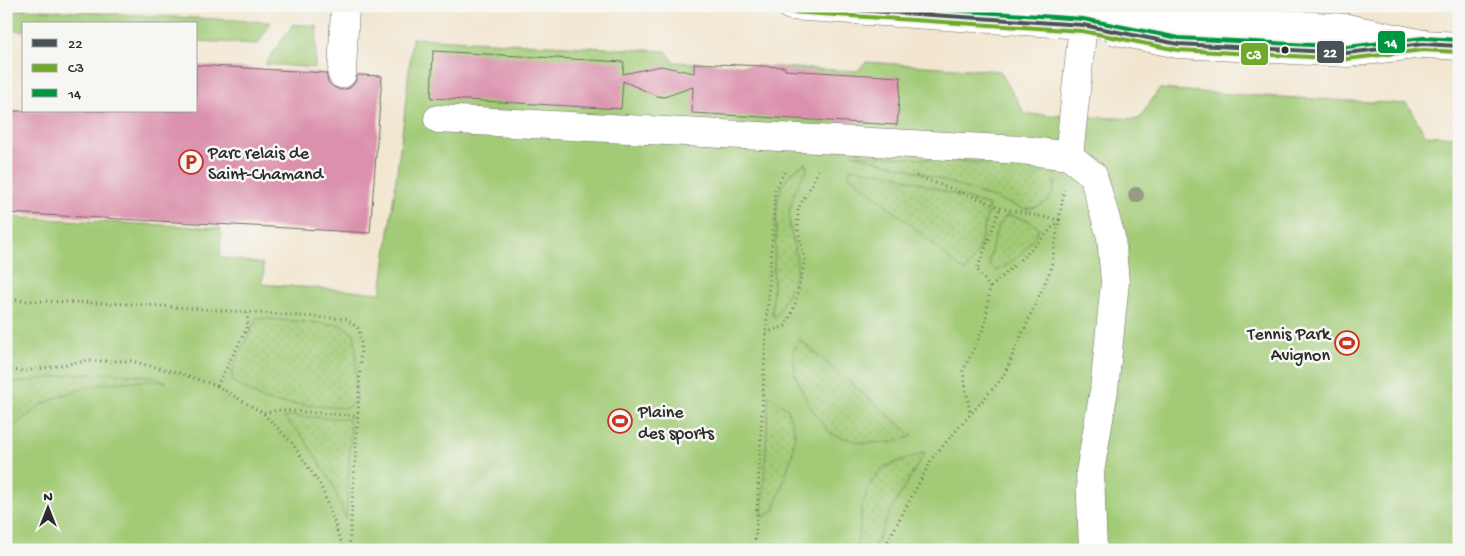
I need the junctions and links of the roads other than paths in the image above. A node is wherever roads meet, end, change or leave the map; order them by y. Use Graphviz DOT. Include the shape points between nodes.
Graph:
graph roads {
  1 [pos="345,6"];
  2 [pos="791,6"];
  3 [pos="1083,24"];
  4 [pos="1459,46"];
  5 [pos="342,74"];
  6 [pos="438,119"];
  7 [pos="1070,156"];
  8 [pos="1092,550"];
  1 -- 5 [label="street"];
  2 -- 3 [label="street"];
  3 -- 4 [label="street" via="1178,44 1347,53 1423,44"];
  3 -- 7 [label="street"];
  6 -- 7 [label="street" via="1023,150"];
  7 -- 8 [label="street" via="1093,175 1112,237 1115,282 1104,390 1090,472"];
}
